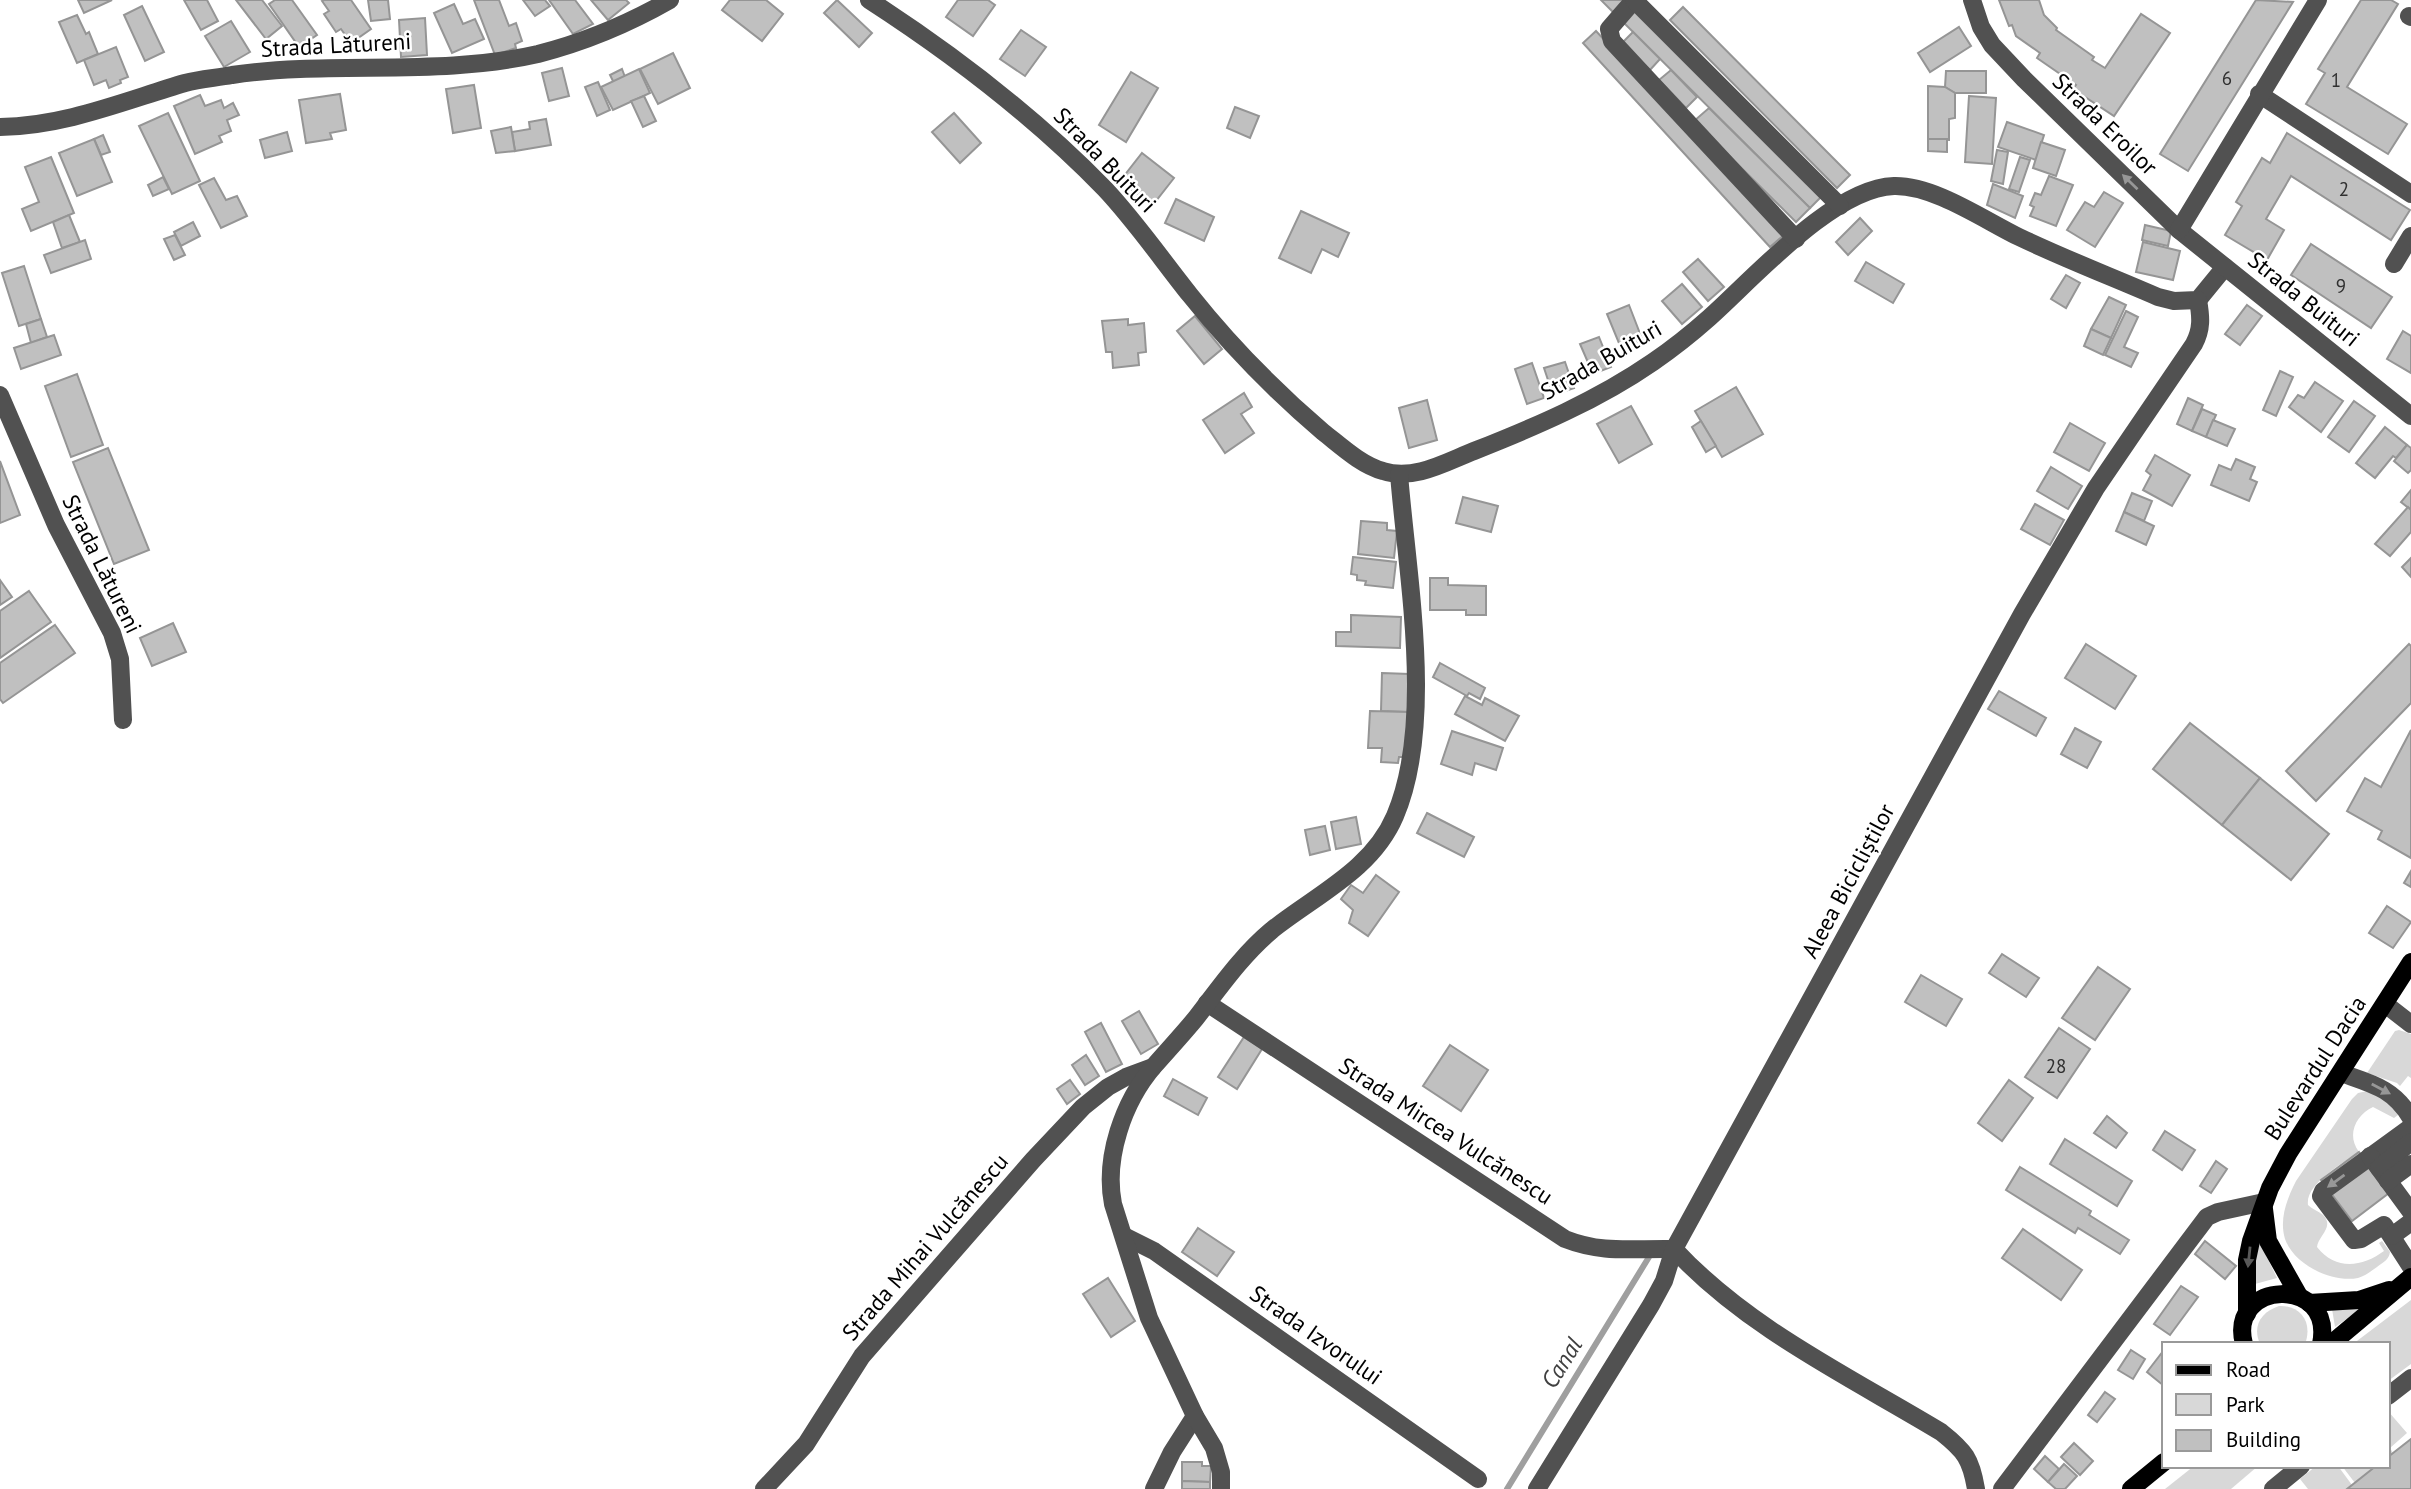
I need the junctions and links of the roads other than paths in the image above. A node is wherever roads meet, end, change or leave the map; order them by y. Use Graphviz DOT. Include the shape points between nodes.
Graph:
graph roads {
  1 [pos="670,0"];
  2 [pos="869,0"];
  3 [pos="1634,0"];
  4 [pos="1972,0"];
  5 [pos="2318,0"];
  6 [pos="2259,94"];
  7 [pos="0,127"];
  8 [pos="2411,194"];
  9 [pos="1840,206"];
  10 [pos="2179,230"];
  11 [pos="2411,236"];
  12 [pos="1796,239"];
  13 [pos="2394,264"];
  14 [pos="2225,267"];
  15 [pos="2198,300"];
  16 [pos="0,395"];
  17 [pos="2411,416"];
  18 [pos="1399,474"];
  19 [pos="123,720"];
  20 [pos="2411,962"];
  21 [pos="1207,1003"];
  22 [pos="2385,1004"];
  23 [pos="2411,1024"];
  24 [pos="1153,1067"];
  25 [pos="2341,1073"];
  26 [pos="2411,1118"];
  27 [pos="2411,1126"];
  28 [pos="2411,1142"];
  29 [pos="2411,1164"];
  30 [pos="2379,1168"];
  31 [pos="2405,1192"];
  32 [pos="2264,1202"];
  33 [pos="2411,1211"];
  34 [pos="2411,1222"];
  35 [pos="1124,1236"];
  36 [pos="2392,1236"];
  37 [pos="1674,1249"];
  38 [pos="2411,1267"];
  39 [pos="2405,1282"];
  40 [pos="2304,1300"];
  41 [pos="2247,1314"];
  42 [pos="2244,1342"];
  43 [pos="2321,1342"];
  44 [pos="2333,1342"];
  45 [pos="2411,1378"];
  46 [pos="2390,1394"];
  47 [pos="1195,1416"];
  48 [pos="2162,1464"];
  49 [pos="2299,1468"];
  50 [pos="1478,1479"];
  51 [pos="764,1489"];
  52 [pos="1154,1489"];
  53 [pos="1221,1489"];
  54 [pos="1536,1489"];
  55 [pos="1976,1489"];
  56 [pos="2002,1489"];
  57 [pos="2131,1489"];
  58 [pos="2273,1489"];
  1 -- 7 [label="street, Strada Lătureni" via="618,28 536,54 485,62 235,75 188,83 57,121"];
  2 -- 18 [label="street, Strada Buituri" via="1012,101 1067,151 1108,193 1237,349 1306,418 1367,464"];
  3 -- 9 [label="street"];
  3 -- 12 [label="street" via="1609,29 1612,41"];
  10 -- 4 [label="street, Strada Eroilor, one-way" via="2010,65 1992,45"];
  5 -- 6 [label="street"];
  6 -- 8 [label="street"];
  6 -- 10 [label="street"];
  9 -- 12 [label="street, Strada Buituri"];
  9 -- 15 [label="street, Strada Buituri" via="1880,188 1912,188 2158,297"];
  10 -- 14 [label="street, Strada Eroilor"];
  11 -- 13 [label="street"];
  12 -- 18 [label="street, Strada Buituri" via="1706,321 1648,365 1517,434 1433,467"];
  14 -- 15 [label="street, Strada Buituri"];
  14 -- 17 [label="street, Strada Buituri"];
  15 -- 37 [label="street, Aleea Bicicliștilor" via="2200,333 2194,344 2096,488 2022,614"];
  16 -- 19 [label="street, Strada Lătureni" via="55,525 113,633 120,659"];
  18 -- 21 [label="street" via="1415,703 1412,757 1402,799 1371,854 1254,946"];
  20 -- 22 [label="main road, Bulevardul Dacia"];
  21 -- 24 [label="street"];
  21 -- 37 [label="street, Strada Mircea Vulcănescu" via="1564,1239 1606,1250"];
  22 -- 23 [label="street"];
  22 -- 25 [label="main road, Bulevardul Dacia"];
  24 -- 35 [label="street" via="1126,1114 1110,1164 1111,1194"];
  24 -- 51 [label="street, Strada Mihai Vulcănescu" via="1108,1087 1032,1160 862,1356 806,1444"];
  25 -- 26 [label="street, one-way" via="2381,1087 2399,1100"];
  25 -- 32 [label="main road, Bulevardul Dacia" via="2288,1154"];
  27 -- 30 [label="street"];
  28 -- 30 [label="street"];
  29 -- 30 [label="street"];
  30 -- 31 [label="street"];
  30 -- 36 [label="street, one-way" via="2323,1191 2322,1199 2351,1239 2357,1241 2384,1225"];
  31 -- 33 [label="street"];
  32 -- 40 [label="main road" via="2268,1241"];
  32 -- 41 [label="main road, Bulevardul Dacia, one-way" via="2248,1260"];
  32 -- 56 [label="street" via="2207,1217"];
  34 -- 36 [label="street"];
  35 -- 47 [label="street" via="1149,1318"];
  35 -- 50 [label="street, Strada Izvorului" via="1154,1251"];
  36 -- 38 [label="street"];
  37 -- 54 [label="street, Aleea Bicicliștilor" via="1651,1305"];
  37 -- 55 [label="street" via="1698,1275 1775,1333 1962,1449"];
  39 -- 40 [label="main road" via="2358,1300"];
  39 -- 44 [label="main road"];
  40 -- 41 [label="main road" via="2275,1293 2254,1304"];
  40 -- 43 [label="main road" via="2322,1323"];
  41 -- 42 [label="main road, Bulevardul Dacia"];
  45 -- 46 [label="street"];
  47 -- 52 [label="street"];
  47 -- 53 [label="street" via="1214,1448"];
  48 -- 57 [label="main road"];
  49 -- 58 [label="street"];
}
